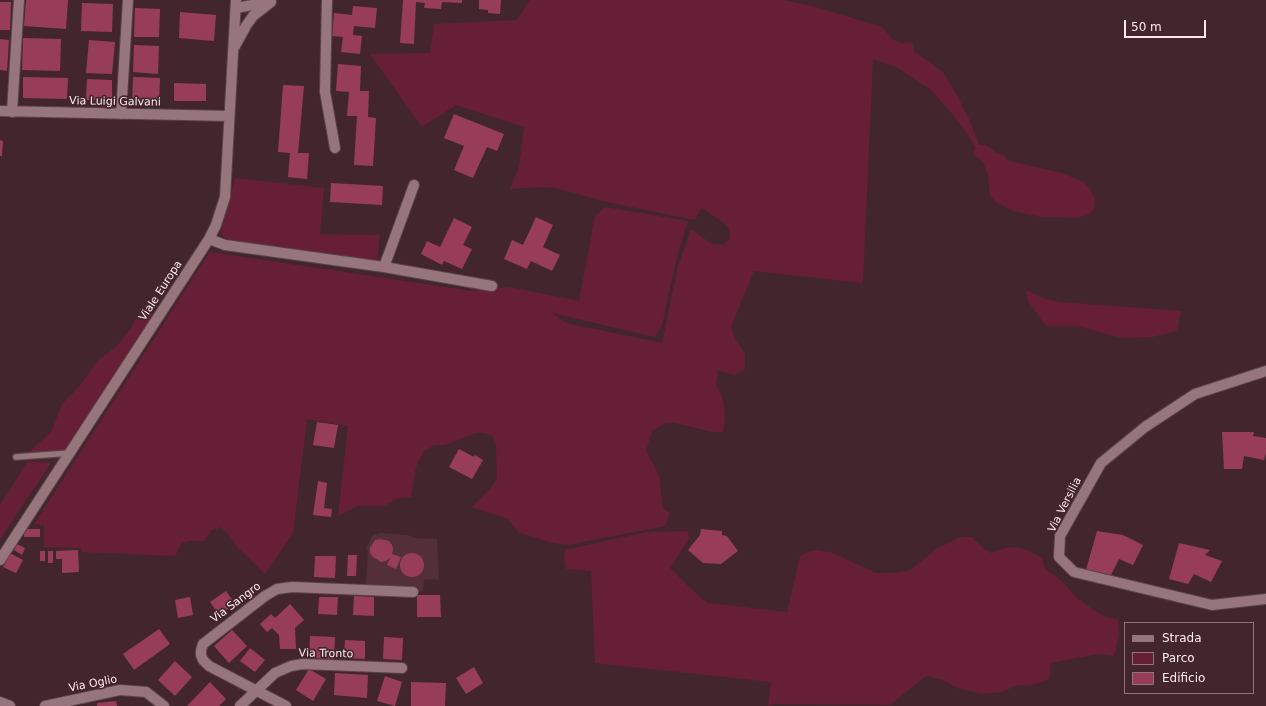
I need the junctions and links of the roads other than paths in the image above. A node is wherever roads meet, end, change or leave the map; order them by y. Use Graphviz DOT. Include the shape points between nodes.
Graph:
graph roads {
  1 [pos="19,0"];
  2 [pos="128,0"];
  3 [pos="327,0"];
  4 [pos="272,1"];
  5 [pos="236,4"];
  6 [pos="234,48"];
  7 [pos="0,111"];
  8 [pos="12,112"];
  9 [pos="121,114"];
  10 [pos="229,116"];
  11 [pos="335,148"];
  12 [pos="414,185"];
  13 [pos="209,239"];
  14 [pos="384,267"];
  15 [pos="492,286"];
  16 [pos="1266,371"];
  17 [pos="70,453"];
  18 [pos="16,457"];
  19 [pos="0,560"];
  20 [pos="412,592"];
  21 [pos="1266,599"];
  22 [pos="402,668"];
  23 [pos="256,691"];
  24 [pos="0,702"];
  25 [pos="10,706"];
  26 [pos="45,706"];
  27 [pos="164,706"];
  28 [pos="240,706"];
  29 [pos="286,706"];
  1 -- 8 [label="street"];
  2 -- 9 [label="street"];
  3 -- 11 [label="street" via="325,92"];
  4 -- 5 [label="street"];
  4 -- 6 [label="street" via="246,26"];
  5 -- 6 [label="street, Viale Europa"];
  6 -- 10 [label="street, Viale Europa"];
  7 -- 8 [label="street, Via Luigi Galvani"];
  8 -- 9 [label="street, Via Luigi Galvani"];
  9 -- 10 [label="street, Via Luigi Galvani"];
  10 -- 13 [label="street, Viale Europa" via="225,197"];
  12 -- 14 [label="street"];
  13 -- 14 [label="street" via="225,245"];
  13 -- 17 [label="street, Viale Europa"];
  14 -- 15 [label="street"];
  16 -- 21 [label="street, Via Versilia" via="1196,394 1145,428 1101,463 1060,536 1059,557 1074,572 1212,605"];
  17 -- 18 [label="lane"];
  17 -- 19 [label="street, Viale Europa"];
  20 -- 23 [label="street, Via Sangro" via="287,587 268,593 207,640 200,653 209,666"];
  22 -- 23 [label="street, Via Tronto" via="295,665 279,671"];
  23 -- 28 [label="street, Via Tronto"];
  23 -- 29 [label="street"];
  24 -- 25 [label="street"];
  26 -- 27 [label="street, Via Oglio" via="120,690 146,692"];
}
